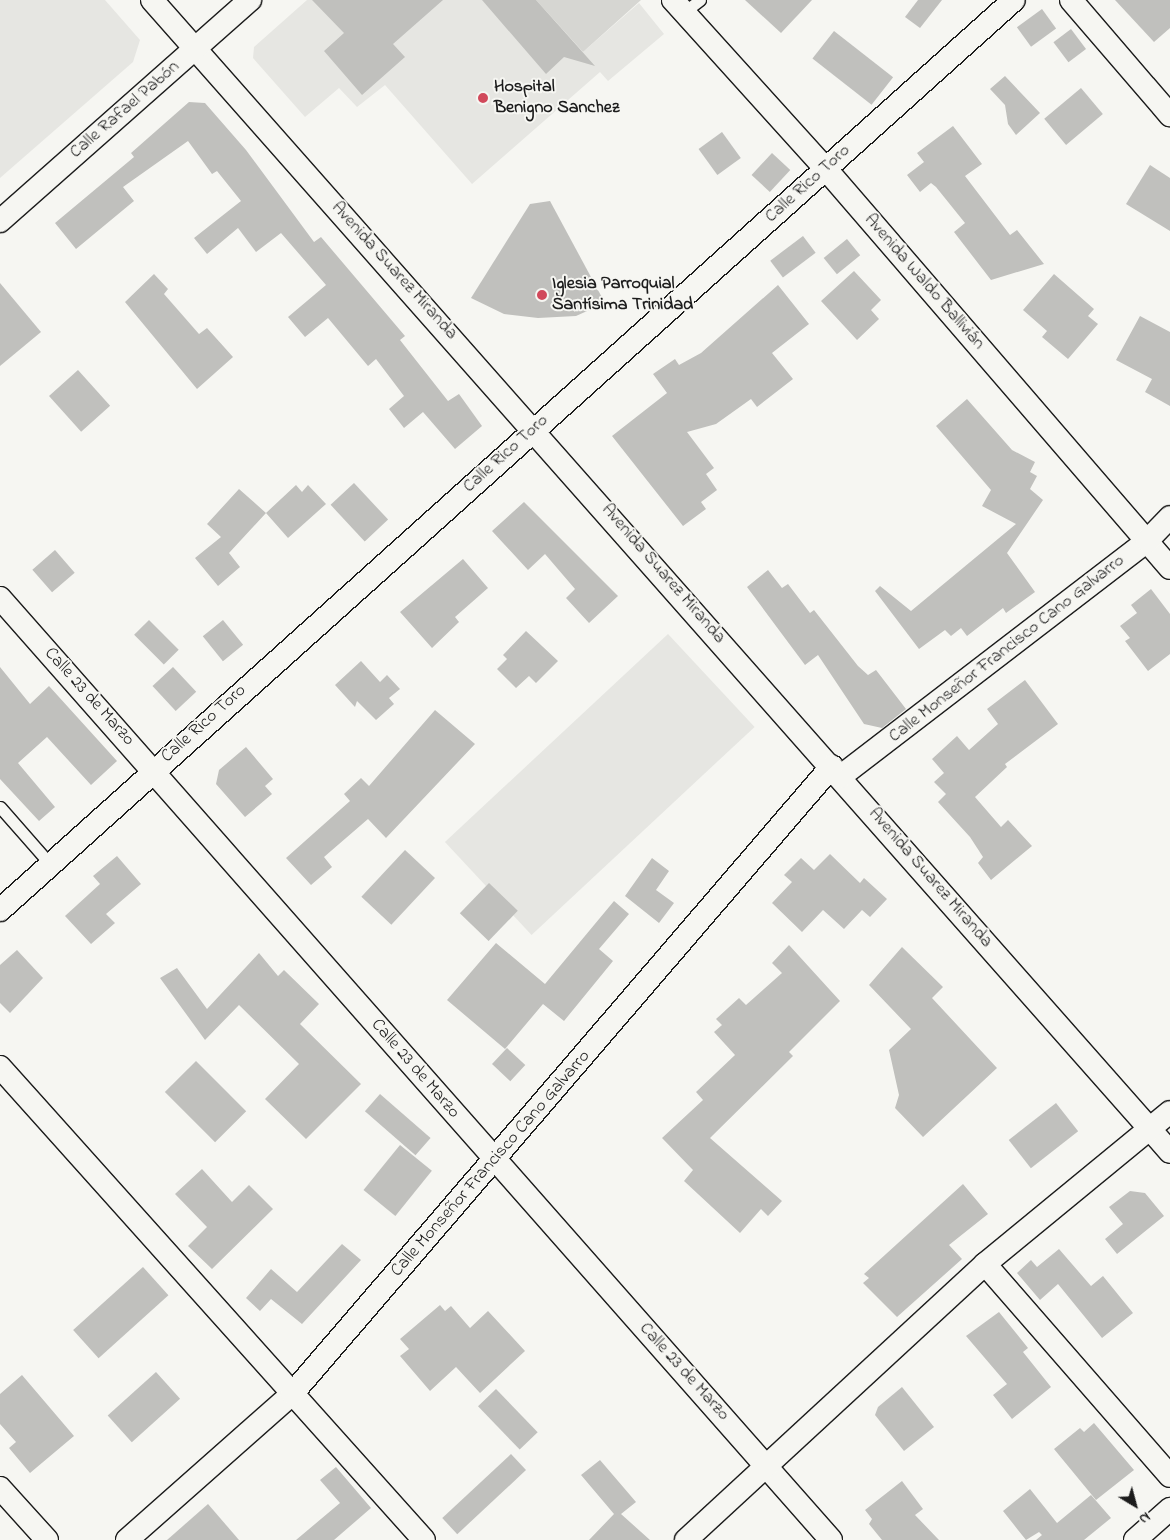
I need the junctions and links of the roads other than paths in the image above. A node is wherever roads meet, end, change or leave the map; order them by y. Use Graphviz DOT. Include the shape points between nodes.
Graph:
graph roads {
  1 [pos="152,0"];
  2 [pos="250,0"];
  3 [pos="1014,0"];
  4 [pos="1071,0"];
  5 [pos="686,4"];
  6 [pos="195,48"];
  7 [pos="1170,116"];
  8 [pos="825,168"];
  9 [pos="0,221"];
  10 [pos="534,428"];
  11 [pos="1170,517"];
  12 [pos="1147,541"];
  13 [pos="1170,568"];
  14 [pos="0,598"];
  15 [pos="154,769"];
  16 [pos="837,771"];
  17 [pos="0,807"];
  18 [pos="50,864"];
  19 [pos="0,910"];
  20 [pos="0,1067"];
  21 [pos="1170,1112"];
  22 [pos="1148,1127"];
  23 [pos="1170,1152"];
  24 [pos="494,1161"];
  25 [pos="985,1264"];
  26 [pos="292,1394"];
  27 [pos="767,1464"];
  28 [pos="1170,1476"];
  29 [pos="0,1488"];
  30 [pos="1170,1509"];
  31 [pos="1146,1536"];
  32 [pos="47,1540"];
  33 [pos="127,1540"];
  34 [pos="424,1540"];
  35 [pos="686,1540"];
  36 [pos="831,1540"];
  1 -- 6 [label="street, Avenida Suarez Miranda"];
  2 -- 6 [label="street, Calle Rafael Pabón"];
  3 -- 8 [label="street, Calle Rico Toro"];
  4 -- 7 [label="street"];
  5 -- 8 [label="street, Avenida Waldo Ballivián"];
  6 -- 9 [label="street, Calle Rafael Pabón"];
  6 -- 10 [label="street, Avenida Suarez Miranda"];
  8 -- 10 [label="street, Calle Rico Toro"];
  8 -- 12 [label="street, Avenida Waldo Ballivián"];
  10 -- 15 [label="street, Calle Rico Toro"];
  10 -- 16 [label="street, Avenida Suarez Miranda"];
  11 -- 12 [label="street, Calle Monseñor Francisco Cano Galvarro"];
  12 -- 13 [label="street, Avenida Waldo Ballivián"];
  12 -- 16 [label="street, Calle Monseñor Francisco Cano Galvarro"];
  14 -- 15 [label="street, Calle 23 de Marzo"];
  15 -- 18 [label="street, Calle Rico Toro"];
  15 -- 24 [label="street, Calle 23 de Marzo"];
  16 -- 22 [label="street, Avenida Suarez Miranda"];
  16 -- 24 [label="street, Calle Monseñor Francisco Cano Galvarro"];
  17 -- 18 [label="lane"];
  18 -- 19 [label="street, Calle Rico Toro"];
  20 -- 26 [label="street"];
  21 -- 22 [label="street"];
  22 -- 23 [label="street, Avenida Suarez Miranda"];
  22 -- 25 [label="street"];
  24 -- 26 [label="street, Calle Monseñor Francisco Cano Galvarro"];
  24 -- 27 [label="street, Calle 23 de Marzo"];
  25 -- 27 [label="street"];
  25 -- 28 [label="street"];
  26 -- 33 [label="street, Calle Monseñor Francisco Cano Galvarro"];
  26 -- 34 [label="street"];
  27 -- 35 [label="street"];
  27 -- 36 [label="street, Calle 23 de Marzo"];
  29 -- 32 [label="street"];
  30 -- 31 [label="street"];
}
